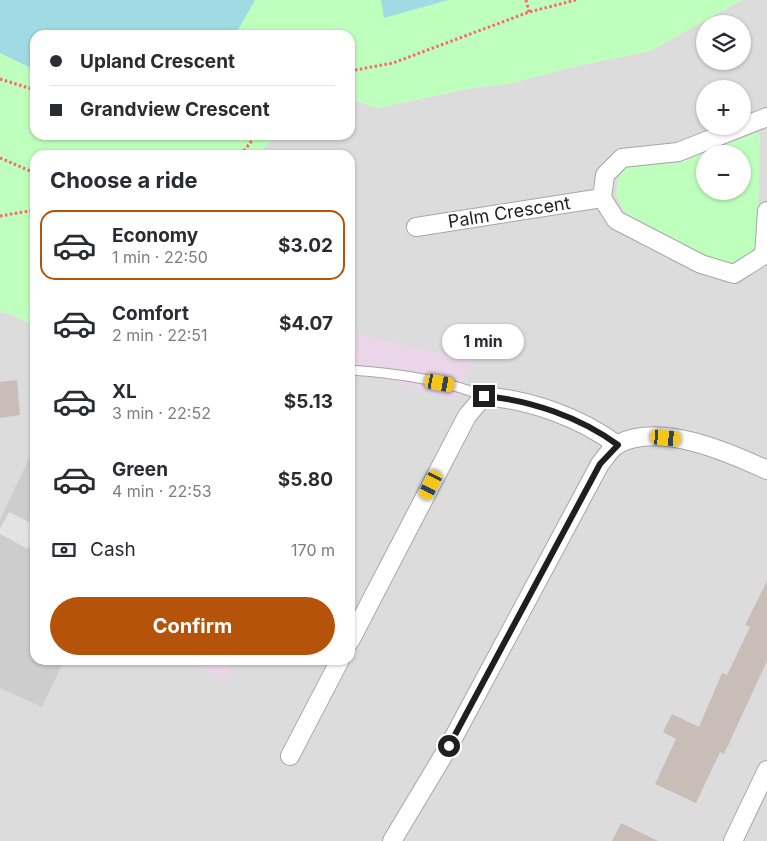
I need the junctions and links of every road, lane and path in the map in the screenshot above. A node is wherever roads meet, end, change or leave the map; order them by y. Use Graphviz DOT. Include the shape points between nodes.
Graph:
graph roads {
  1 [pos="526,0"];
  2 [pos="576,0"];
  3 [pos="529,12"];
  4 [pos="355,71"];
  5 [pos="0,79"];
  6 [pos="30,89"];
  7 [pos="767,117"];
  8 [pos="0,158"];
  9 [pos="30,171"];
  10 [pos="602,198"];
  11 [pos="30,211"];
  12 [pos="767,211"];
  13 [pos="0,216"];
  14 [pos="416,227"];
  15 [pos="355,370"];
  16 [pos="484,396"];
  17 [pos="618,445"];
  18 [pos="767,470"];
  19 [pos="355,631"];
  20 [pos="337,665"];
  21 [pos="290,756"];
  22 [pos="767,770"];
  23 [pos="392,841"];
  24 [pos="733,841"];
  1 -- 3 [label="path"];
  2 -- 3 [label="path"];
  3 -- 4 [label="path" via="392,63"];
  5 -- 6 [label="path"];
  7 -- 10 [label="street" via="678,152 622,158 606,175"];
  8 -- 9 [label="path"];
  10 -- 12 [label="street" via="616,220 701,264 734,274 764,255"];
  10 -- 14 [label="street, Palm Crescent"];
  11 -- 13 [label="path"];
  15 -- 16 [label="lane" via="460,386"];
  16 -- 17 [label="street" via="542,408 597,430"];
  16 -- 19 [label="street" via="467,416"];
  17 -- 18 [label="street" via="648,437 685,440 738,456"];
  17 -- 23 [label="street" via="600,464 449,746"];
  20 -- 21 [label="street"];
  22 -- 24 [label="street"];
}
